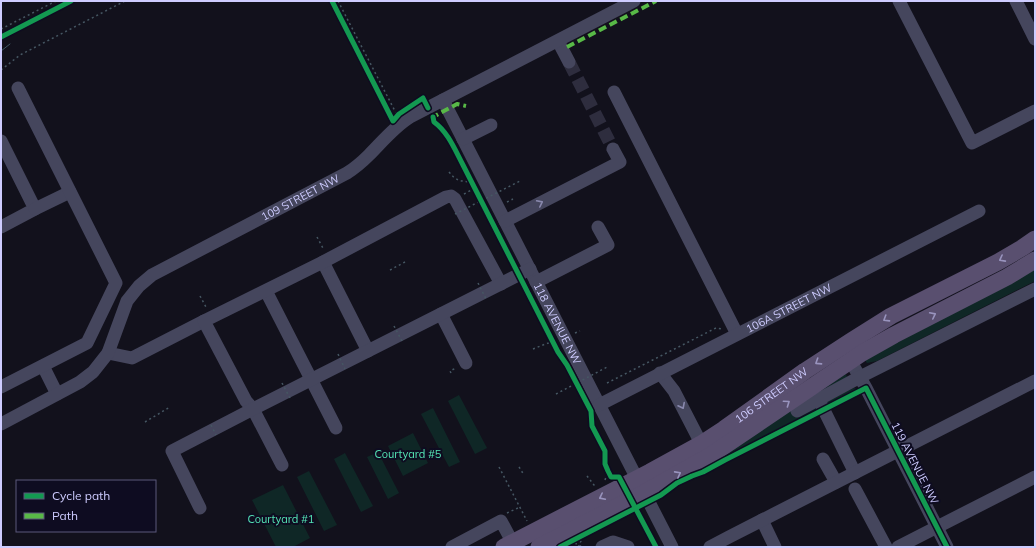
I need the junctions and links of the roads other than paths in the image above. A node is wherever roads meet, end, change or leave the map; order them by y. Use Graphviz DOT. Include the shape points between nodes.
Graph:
graph roads {
  1 [pos="634,1"];
  2 [pos="898,1"];
  3 [pos="1016,1"];
  4 [pos="1035,39"];
  5 [pos="558,41"];
  6 [pos="569,62"];
  7 [pos="18,88"];
  8 [pos="614,92"];
  9 [pos="443,100"];
  10 [pos="1035,111"];
  11 [pos="492,124"];
  12 [pos="463,139"];
  13 [pos="1,141"];
  14 [pos="613,149"];
  15 [pos="70,192"];
  16 [pos="35,209"];
  17 [pos="979,211"];
  18 [pos="505,221"];
  19 [pos="1,227"];
  20 [pos="598,227"];
  21 [pos="1035,239"];
  22 [pos="1035,260"];
  23 [pos="325,261"];
  24 [pos="530,269"];
  25 [pos="536,282"];
  26 [pos="501,284"];
  27 [pos="1035,289"];
  28 [pos="266,291"];
  29 [pos="441,314"];
  30 [pos="204,321"];
  31 [pos="736,333"];
  32 [pos="368,351"];
  33 [pos="108,352"];
  34 [pos="850,360"];
  35 [pos="466,363"];
  36 [pos="43,366"];
  37 [pos="660,373"];
  38 [pos="860,377"];
  39 [pos="311,380"];
  40 [pos="1035,381"];
  41 [pos="1,387"];
  42 [pos="57,394"];
  43 [pos="819,400"];
  44 [pos="599,405"];
  45 [pos="253,409"];
  46 [pos="797,411"];
  47 [pos="1,424"];
  48 [pos="336,428"];
  49 [pos="705,451"];
  50 [pos="898,451"];
  51 [pos="823,459"];
  52 [pos="282,465"];
  53 [pos="855,473"];
  54 [pos="1035,477"];
  55 [pos="836,482"];
  56 [pos="635,486"];
  57 [pos="855,489"];
  58 [pos="200,508"];
  59 [pos="762,520"];
  60 [pos="937,527"];
  61 [pos="732,542"];
  62 [pos="511,546"];
  63 [pos="452,547"];
  64 [pos="539,547"];
  65 [pos="602,547"];
  66 [pos="628,547"];
  67 [pos="672,547"];
  68 [pos="710,547"];
  69 [pos="775,547"];
  70 [pos="886,547"];
  71 [pos="898,547"];
  72 [pos="947,547"];
  1 -- 5 [label="street, 109 STREET NW"];
  2 -- 10 [label="street" via="972,143"];
  3 -- 4 [label="street"];
  5 -- 6 [label="street"];
  5 -- 9 [label="street, 109 STREET NW"];
  7 -- 15 [label="street"];
  8 -- 31 [label="street"];
  9 -- 12 [label="street, 118 AVENUE NW"];
  9 -- 33 [label="street, 109 STREET NW" via="403,122 368,157 347,173 152,275 127,301"];
  11 -- 12 [label="street"];
  12 -- 18 [label="street, 118 AVENUE NW"];
  13 -- 16 [label="street"];
  18 -- 14 [label="street, one-way" via="620,162"];
  15 -- 16 [label="street"];
  15 -- 36 [label="street" via="116,284 88,343"];
  16 -- 19 [label="street"];
  17 -- 31 [label="street, 106A STREET NW"];
  18 -- 24 [label="street, 118 AVENUE NW"];
  20 -- 25 [label="street" via="608,245"];
  21 -- 49 [label="main road, 106 STREET NW, one-way" via="851,341 724,429"];
  34 -- 22 [label="main road, 106 STREET NW, one-way"];
  23 -- 26 [label="street" via="451,196 455,198"];
  23 -- 28 [label="street"];
  23 -- 32 [label="street"];
  24 -- 25 [label="street, 118 AVENUE NW"];
  24 -- 26 [label="street"];
  25 -- 44 [label="street, 118 AVENUE NW"];
  26 -- 29 [label="street"];
  27 -- 38 [label="street"];
  28 -- 30 [label="street"];
  28 -- 39 [label="street"];
  29 -- 32 [label="street"];
  29 -- 35 [label="street"];
  30 -- 33 [label="street" via="132,358"];
  30 -- 45 [label="street" via="246,402"];
  31 -- 37 [label="street, 106A STREET NW"];
  32 -- 39 [label="street"];
  33 -- 42 [label="street, 109 STREET NW" via="93,372"];
  34 -- 38 [label="street, 119 AVENUE NW"];
  49 -- 34 [label="main road, 106 STREET NW, one-way" via="734,441"];
  36 -- 41 [label="street"];
  36 -- 42 [label="street"];
  37 -- 44 [label="street, 106A STREET NW"];
  37 -- 49 [label="street, one-way" via="674,391"];
  38 -- 43 [label="street"];
  38 -- 50 [label="street, 119 AVENUE NW"];
  39 -- 45 [label="street"];
  39 -- 48 [label="street"];
  40 -- 50 [label="street"];
  42 -- 47 [label="street, 109 STREET NW"];
  43 -- 46 [label="street"];
  43 -- 53 [label="street"];
  44 -- 56 [label="street, 118 AVENUE NW"];
  45 -- 52 [label="street"];
  45 -- 58 [label="street" via="172,451"];
  49 -- 56 [label="main road, 106 STREET NW"];
  50 -- 53 [label="street"];
  50 -- 60 [label="street, 119 AVENUE NW"];
  51 -- 55 [label="street"];
  53 -- 55 [label="street"];
  54 -- 60 [label="street"];
  55 -- 59 [label="street"];
  56 -- 62 [label="main road, 106 STREET NW, one-way"];
  56 -- 64 [label="main road, 106 STREET NW"];
  56 -- 67 [label="street, 118 AVENUE NW"];
  57 -- 70 [label="street"];
  59 -- 61 [label="street"];
  59 -- 69 [label="street"];
  60 -- 71 [label="street"];
  60 -- 72 [label="street, 119 AVENUE NW"];
  61 -- 68 [label="street"];
  62 -- 63 [label="street" via="501,521"];
  65 -- 66 [label="street" via="613,542"];
}
